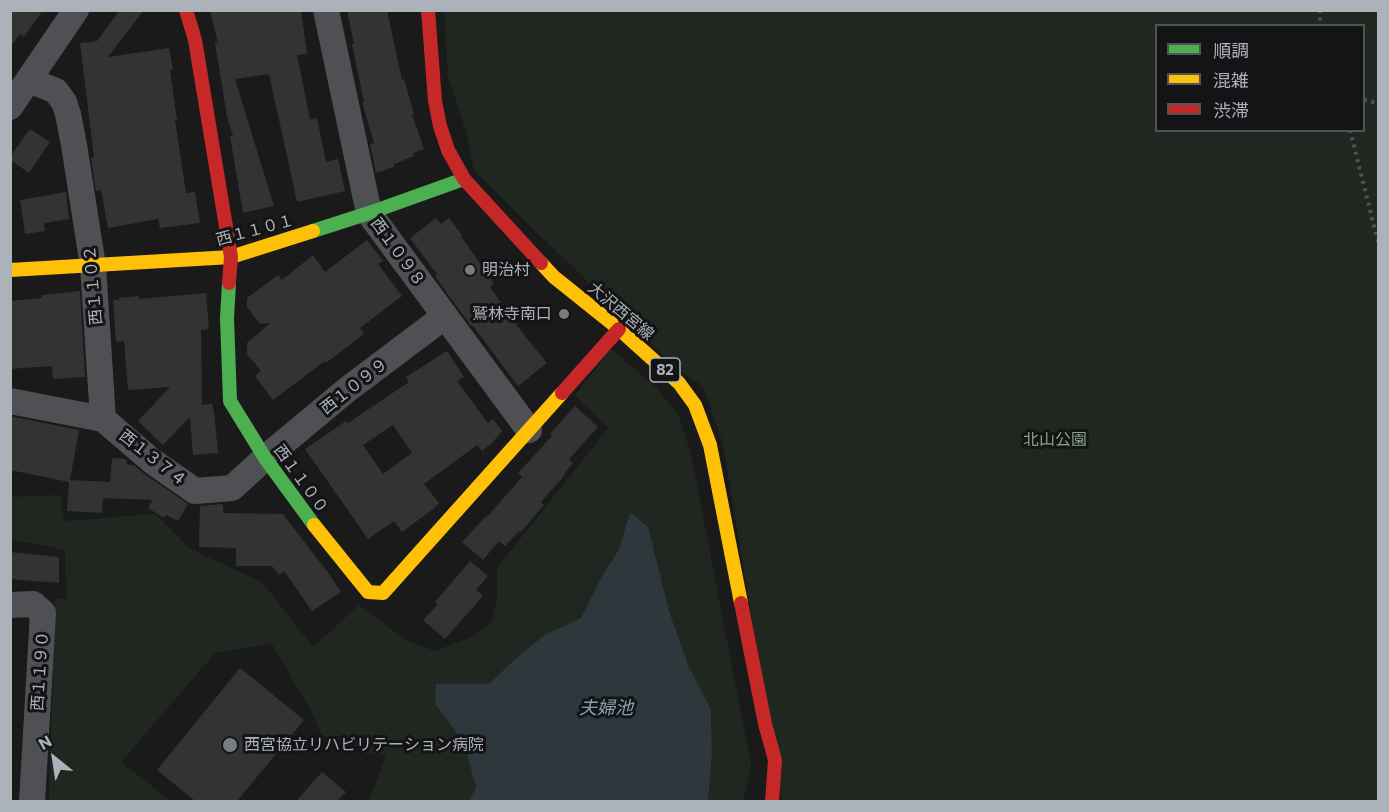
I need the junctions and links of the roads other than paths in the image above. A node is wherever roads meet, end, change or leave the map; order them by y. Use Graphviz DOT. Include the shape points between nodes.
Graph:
graph roads {
  1 [pos="76,10"];
  2 [pos="186,10"];
  3 [pos="326,10"];
  4 [pos="428,10"];
  5 [pos="29,80"];
  6 [pos="10,107"];
  7 [pos="464,180"];
  8 [pos="369,213"];
  9 [pos="231,257"];
  10 [pos="93,266"];
  11 [pos="10,270"];
  12 [pos="445,316"];
  13 [pos="619,329"];
  14 [pos="10,401"];
  15 [pos="103,419"];
  16 [pos="529,430"];
  17 [pos="265,458"];
  18 [pos="10,605"];
  19 [pos="32,801"];
  20 [pos="772,801"];
  1 -- 5 [label="street"];
  2 -- 9 [label="street, 西１１００" via="195,39"];
  3 -- 8 [label="street, 西１０９８"];
  4 -- 7 [label="street, 大沢西宮線 / 82" via="440,126"];
  5 -- 6 [label="street"];
  5 -- 10 [label="street, 西１１０２" via="56,91 66,108"];
  7 -- 8 [label="street, 西１１０１"];
  7 -- 13 [label="street, 大沢西宮線 / 82" via="554,277"];
  8 -- 9 [label="street, 西１１０１"];
  8 -- 12 [label="street, 西１０９８"];
  9 -- 10 [label="street, 西１１０１"];
  9 -- 17 [label="street, 西１１００" via="227,318 230,401"];
  10 -- 11 [label="street, 西１１０１"];
  10 -- 15 [label="street, 西１１０２"];
  12 -- 16 [label="street, 西１０９８"];
  12 -- 17 [label="street, 西１０９９"];
  13 -- 16 [label="street, 西１１００"];
  13 -- 20 [label="street, 大沢西宮線 / 82" via="679,383 695,405 710,445 775,760"];
  14 -- 15 [label="street"];
  15 -- 17 [label="street, 西１３７４" via="195,491 232,488"];
  16 -- 17 [label="street, 西１１００" via="383,593 368,592"];
  18 -- 19 [label="street, 西１１９０" via="33,604 43,613"];
}
